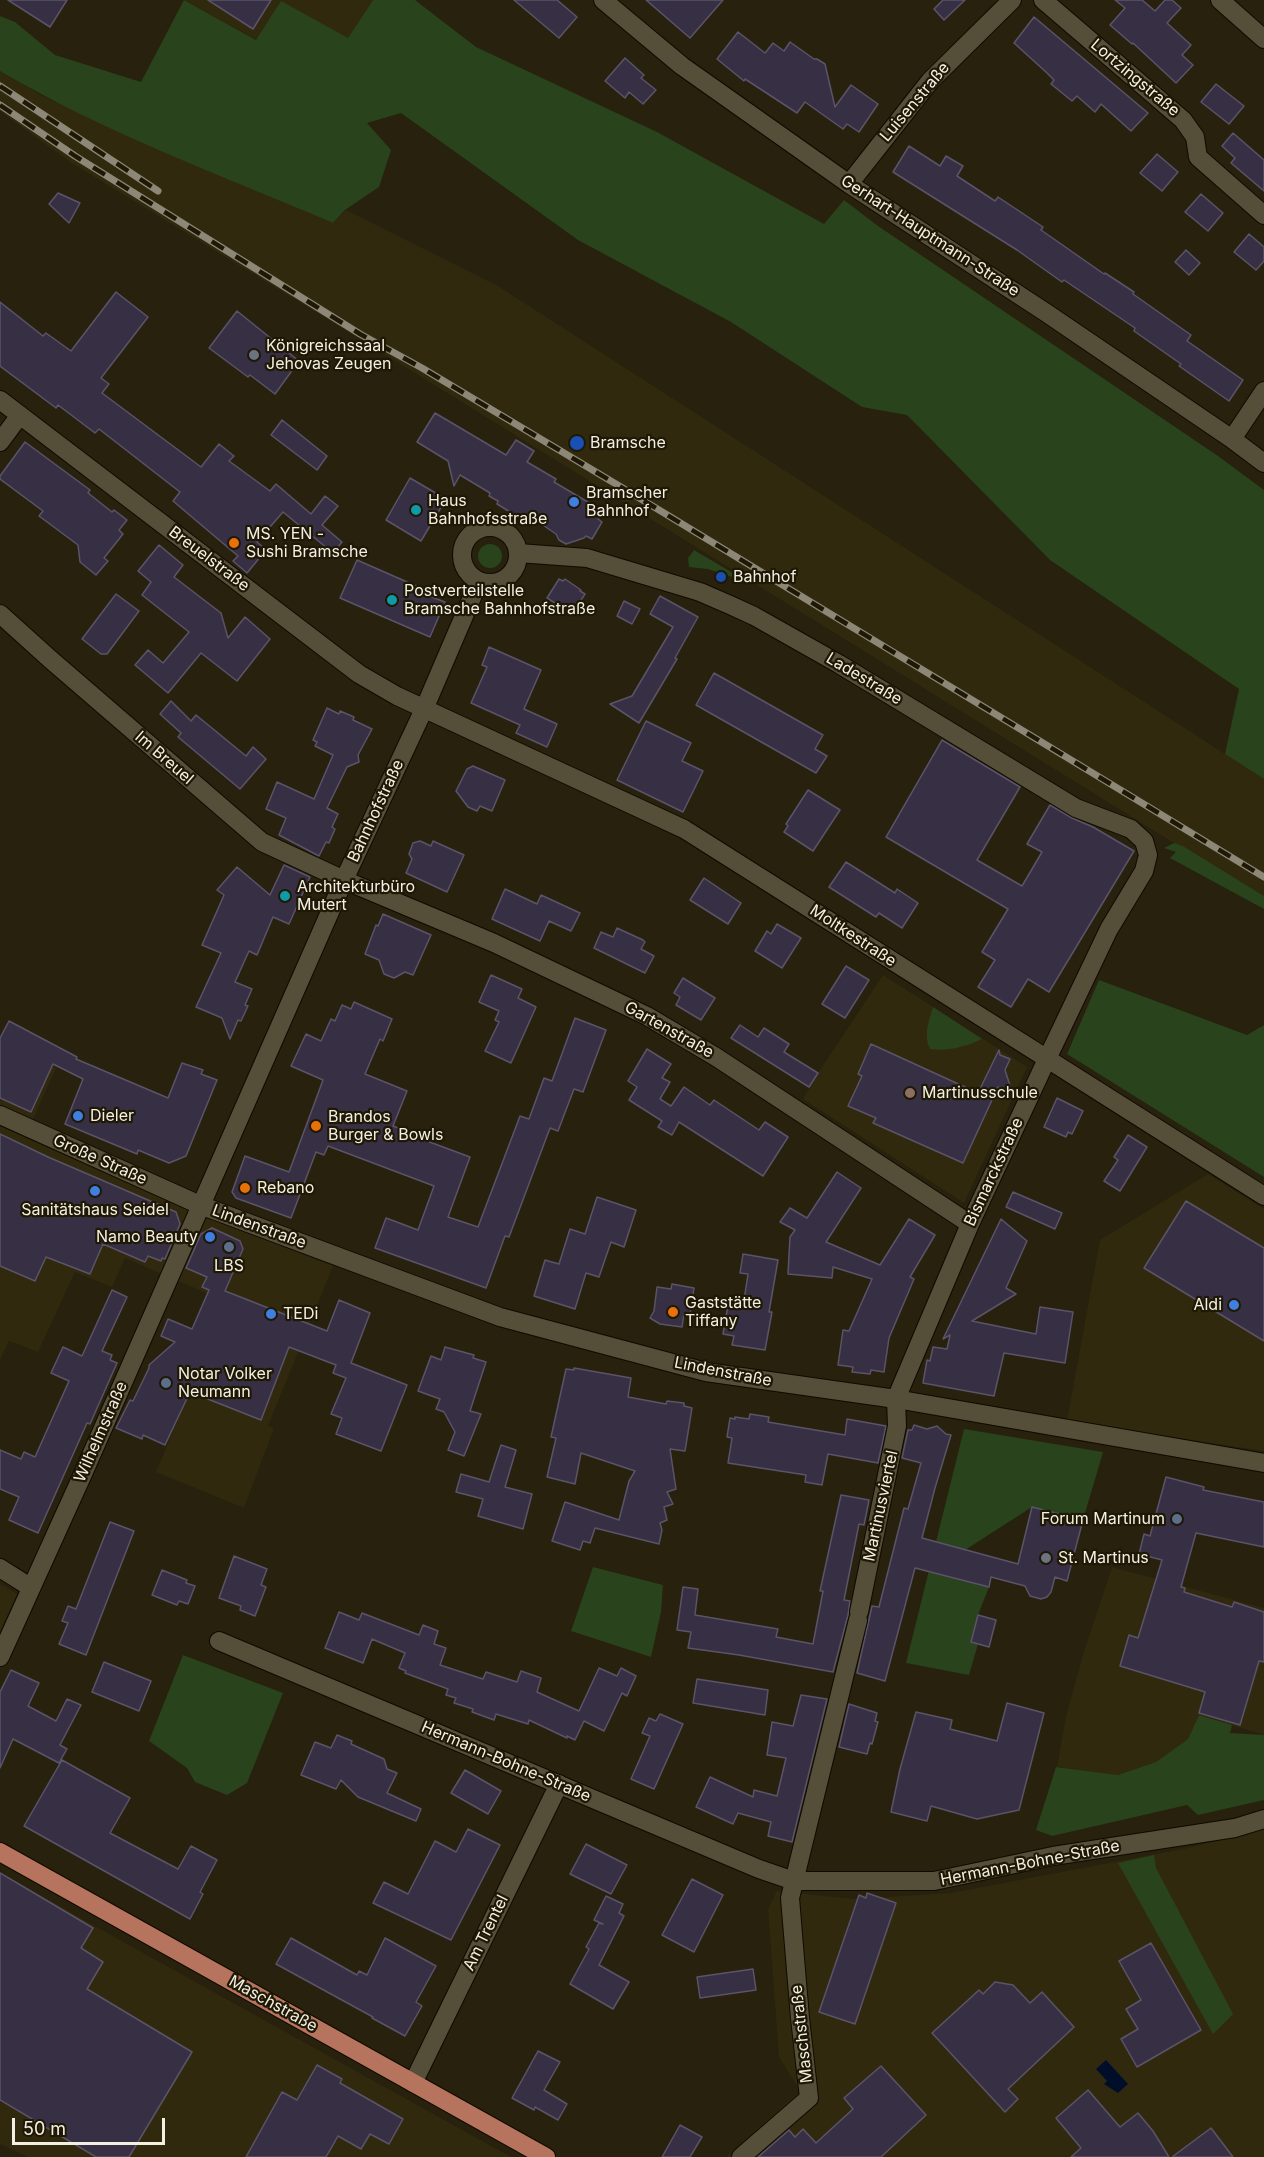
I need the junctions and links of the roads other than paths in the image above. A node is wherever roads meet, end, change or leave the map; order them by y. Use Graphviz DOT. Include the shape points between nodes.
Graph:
graph roads {
  1 [pos="603,0"];
  2 [pos="1012,0"];
  3 [pos="1043,0"];
  4 [pos="1220,0"];
  5 [pos="1264,39"];
  6 [pos="849,184"];
  7 [pos="1264,215"];
  8 [pos="1264,391"];
  9 [pos="0,400"];
  10 [pos="20,415"];
  11 [pos="1232,439"];
  12 [pos="0,442"];
  13 [pos="1264,463"];
  14 [pos="518,553"];
  15 [pos="482,582"];
  16 [pos="0,614"];
  17 [pos="425,707"];
  18 [pos="344,880"];
  19 [pos="1134,885"];
  20 [pos="1047,1059"];
  21 [pos="0,1115"];
  22 [pos="1264,1196"];
  23 [pos="200,1205"];
  24 [pos="970,1224"];
  25 [pos="896,1399"];
  26 [pos="1264,1463"];
  27 [pos="0,1568"];
  28 [pos="30,1587"];
  29 [pos="219,1641"];
  30 [pos="0,1657"];
  31 [pos="560,1784"];
  32 [pos="1264,1819"];
  33 [pos="0,1852"];
  34 [pos="794,1881"];
  35 [pos="413,2083"];
  36 [pos="546,2157"];
  37 [pos="741,2157"];
  1 -- 6 [label="street, Gerhart-Hauptmann-Straße" via="682,66"];
  2 -- 6 [label="street, Luisenstraße" via="930,81"];
  3 -- 7 [label="street, Lortzingstraße" via="1184,120 1195,136 1198,157"];
  4 -- 5 [label="street"];
  6 -- 11 [label="street, Gerhart-Hauptmann-Straße"];
  8 -- 11 [label="street"];
  9 -- 10 [label="street, Breuelstraße"];
  10 -- 12 [label="street"];
  10 -- 17 [label="street, Breuelstraße" via="359,674"];
  11 -- 13 [label="street, Gerhart-Hauptmann-Straße"];
  14 -- 15 [label="street" via="508,576"];
  14 -- 15 [label="street" via="511,537 498,528 480,529 470,536 462,558 469,573"];
  14 -- 19 [label="street, Ladestraße" via="587,558 700,592 754,616 1076,808 1131,829 1144,841 1148,855 1144,871"];
  15 -- 17 [label="street, Bahnhofstraße"];
  16 -- 18 [label="street, Im Breuel" via="262,842"];
  17 -- 18 [label="street, Bahnhofstraße"];
  17 -- 20 [label="street, Moltkestraße" via="684,829"];
  18 -- 23 [label="street, Bahnhofstraße"];
  18 -- 24 [label="street, Gartenstraße" via="494,943 647,1016 716,1056"];
  19 -- 20 [label="street, Bismarckstraße"];
  20 -- 22 [label="street, Moltkestraße"];
  20 -- 24 [label="street, Bismarckstraße"];
  21 -- 23 [label="street, Große Straße"];
  23 -- 25 [label="street, Lindenstraße" via="500,1317 706,1371"];
  23 -- 28 [label="street, Wilhelmstraße"];
  24 -- 25 [label="street, Bismarckstraße"];
  25 -- 26 [label="street, Lindenstraße"];
  25 -- 34 [label="street, Martinusviertel" via="897,1426 859,1616"];
  27 -- 28 [label="street"];
  28 -- 30 [label="street, Wilhelmstraße"];
  29 -- 31 [label="street, Hermann-Bohne-Straße"];
  31 -- 34 [label="street, Hermann-Bohne-Straße"];
  31 -- 35 [label="street, Am Trentel"];
  32 -- 34 [label="street, Hermann-Bohne-Straße" via="1235,1828 1053,1856 934,1881"];
  33 -- 35 [label="main road, Maschstraße"];
  34 -- 37 [label="street, Maschstraße" via="790,1898 809,2098"];
  35 -- 36 [label="main road, Maschstraße"];
}
